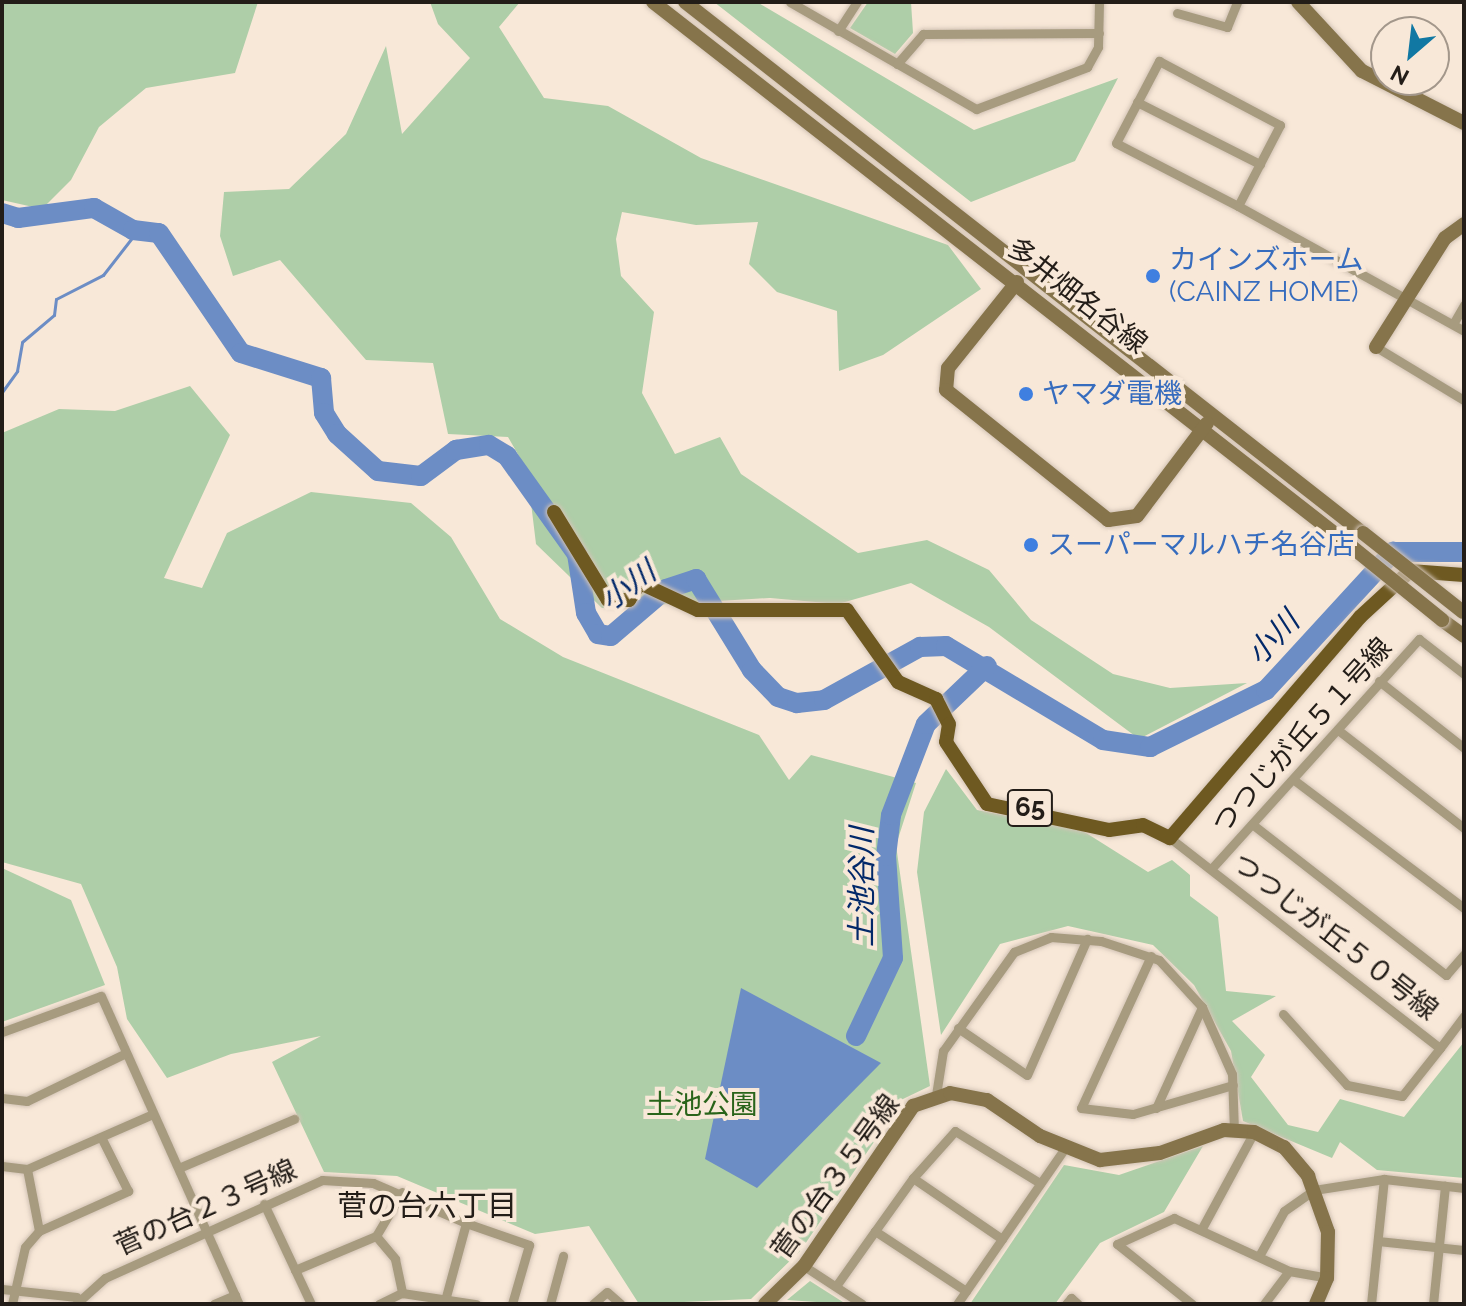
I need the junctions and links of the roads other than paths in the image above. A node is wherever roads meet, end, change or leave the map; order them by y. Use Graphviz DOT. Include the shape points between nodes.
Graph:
graph roads {
  1 [pos="653,2"];
  2 [pos="685,2"];
  3 [pos="790,2"];
  4 [pos="857,2"];
  5 [pos="1099,2"];
  6 [pos="1237,2"];
  7 [pos="1298,2"];
  8 [pos="1177,13"];
  9 [pos="838,31"];
  10 [pos="1099,33"];
  11 [pos="897,64"];
  12 [pos="1137,102"];
  13 [pos="1464,123"];
  14 [pos="1260,164"];
  15 [pos="1238,206"];
  16 [pos="1464,224"];
  17 [pos="1017,282"];
  18 [pos="1405,297"];
  19 [pos="1464,305"];
  20 [pos="1453,324"];
  21 [pos="1464,331"];
  22 [pos="1376,347"];
  23 [pos="1464,400"];
  24 [pos="1208,422"];
  25 [pos="554,512"];
  26 [pos="1464,575"];
  27 [pos="1464,612"];
  28 [pos="1464,636"];
  29 [pos="1464,674"];
  30 [pos="1379,681"];
  31 [pos="1338,730"];
  32 [pos="1464,748"];
  33 [pos="1294,780"];
  34 [pos="1252,824"];
  35 [pos="1464,828"];
  36 [pos="1170,838"];
  37 [pos="1212,868"];
  38 [pos="1464,908"];
  39 [pos="1087,939"];
  40 [pos="1464,954"];
  41 [pos="1151,956"];
  42 [pos="1202,1007"];
  43 [pos="1283,1014"];
  44 [pos="1464,1016"];
  45 [pos="958,1028"];
  46 [pos="2,1032"];
  47 [pos="1440,1048"];
  48 [pos="126,1053"];
  49 [pos="1233,1085"];
  50 [pos="936,1095"];
  51 [pos="2,1098"];
  52 [pos="1156,1108"];
  53 [pos="153,1114"];
  54 [pos="294,1119"];
  55 [pos="1234,1130"];
  56 [pos="1254,1132"];
  57 [pos="101,1137"];
  58 [pos="1065,1148"];
  59 [pos="2,1166"];
  60 [pos="181,1167"];
  61 [pos="27,1169"];
  62 [pos="913,1178"];
  63 [pos="1384,1179"];
  64 [pos="1040,1183"];
  65 [pos="1445,1186"];
  66 [pos="1464,1188"];
  67 [pos="1314,1190"];
  68 [pos="402,1192"];
  69 [pos="264,1204"];
  70 [pos="466,1223"];
  71 [pos="207,1228"];
  72 [pos="1201,1230"];
  73 [pos="39,1231"];
  74 [pos="875,1231"];
  75 [pos="376,1236"];
  76 [pos="1002,1239"];
  77 [pos="1378,1241"];
  78 [pos="1439,1248"];
  79 [pos="1464,1250"];
  80 [pos="563,1256"];
  81 [pos="1259,1256"];
  82 [pos="804,1266"];
  83 [pos="295,1270"];
  84 [pos="1289,1271"];
  85 [pos="1327,1278"];
  86 [pos="836,1286"];
  87 [pos="2,1289"];
  88 [pos="13,1290"];
  89 [pos="966,1291"];
  90 [pos="402,1293"];
  91 [pos="237,1299"];
  92 [pos="445,1300"];
  93 [pos="77,1301"];
  94 [pos="12,1304"];
  95 [pos="214,1304"];
  96 [pos="311,1304"];
  97 [pos="379,1304"];
  98 [pos="476,1304"];
  99 [pos="512,1304"];
  100 [pos="550,1304"];
  101 [pos="593,1304"];
  102 [pos="621,1304"];
  103 [pos="765,1304"];
  104 [pos="862,1304"];
  105 [pos="957,1304"];
  106 [pos="1066,1304"];
  107 [pos="1078,1304"];
  108 [pos="1192,1304"];
  109 [pos="1264,1304"];
  110 [pos="1316,1304"];
  111 [pos="1371,1304"];
  112 [pos="1433,1304"];
  1 -- 17 [label="street, 多井畑名谷線"];
  2 -- 24 [label="street, 多井畑名谷線"];
  3 -- 9 [label="street"];
  4 -- 9 [label="street"];
  5 -- 10 [label="street"];
  6 -- 8 [label="street" via="1227,27"];
  7 -- 13 [label="street" via="1362,71"];
  9 -- 11 [label="street"];
  10 -- 11 [label="street" via="923,34"];
  10 -- 11 [label="street" via="1087,67 976,109"];
  12 -- 14 [label="street"];
  12 -- 14 [label="street" via="1159,61 1280,125"];
  12 -- 15 [label="street" via="1116,143"];
  14 -- 15 [label="street"];
  15 -- 18 [label="street"];
  16 -- 18 [label="street"];
  17 -- 24 [label="street, 多井畑名谷線"];
  17 -- 24 [label="street" via="948,368 946,390 1120,523 1137,516"];
  18 -- 20 [label="street"];
  18 -- 22 [label="street"];
  19 -- 20 [label="street"];
  20 -- 21 [label="street"];
  22 -- 23 [label="street"];
  24 -- 27 [label="street, 多井畑名谷線, bridge"];
  24 -- 28 [label="street, 多井畑名谷線, bridge"];
  25 -- 36 [label="main road, 65" via="608,600 629,600 640,583 711,610 847,610 887,665 942,710 946,742 987,804 1109,830 1143,825"];
  26 -- 36 [label="main road" via="1410,571 1360,617"];
  29 -- 30 [label="street, つつじが丘５１号線" via="1419,639"];
  30 -- 31 [label="street, つつじが丘５１号線"];
  30 -- 32 [label="street"];
  31 -- 33 [label="street, つつじが丘５１号線"];
  31 -- 35 [label="street"];
  33 -- 34 [label="street, つつじが丘５１号線"];
  33 -- 38 [label="street"];
  34 -- 37 [label="street, つつじが丘５１号線"];
  34 -- 40 [label="street" via="1446,975"];
  36 -- 37 [label="street, つつじが丘５０号線"];
  37 -- 47 [label="street, つつじが丘５０号線"];
  39 -- 41 [label="street"];
  39 -- 45 [label="street" via="1033,940 1014,952"];
  39 -- 45 [label="street" via="1027,1075"];
  41 -- 42 [label="street"];
  41 -- 52 [label="street" via="1081,1108 1105,1116"];
  42 -- 49 [label="street"];
  42 -- 52 [label="street"];
  43 -- 47 [label="street" via="1347,1085 1402,1096"];
  44 -- 47 [label="street, つつじが丘５０号線"];
  45 -- 50 [label="street" via="943,1051"];
  46 -- 48 [label="street" via="101,996"];
  48 -- 51 [label="street" via="27,1101"];
  48 -- 53 [label="street"];
  49 -- 52 [label="street"];
  49 -- 55 [label="street"];
  50 -- 58 [label="street, 菅の台３５号線" via="987,1100"];
  50 -- 82 [label="street, 菅の台３５号線" via="913,1106"];
  53 -- 57 [label="street"];
  53 -- 60 [label="street"];
  54 -- 60 [label="street"];
  55 -- 56 [label="street, 菅の台３５号線"];
  55 -- 58 [label="street, 菅の台３５号線" via="1123,1162"];
  56 -- 67 [label="street, 菅の台３５号線" via="1284,1147"];
  56 -- 72 [label="street"];
  57 -- 61 [label="street"];
  57 -- 73 [label="street" via="128,1191"];
  58 -- 64 [label="street"];
  59 -- 61 [label="street"];
  60 -- 71 [label="street"];
  61 -- 73 [label="street"];
  62 -- 64 [label="street" via="955,1131"];
  62 -- 74 [label="street"];
  62 -- 76 [label="street"];
  63 -- 65 [label="street"];
  63 -- 67 [label="street"];
  63 -- 77 [label="street"];
  64 -- 76 [label="street"];
  65 -- 66 [label="street"];
  65 -- 78 [label="street"];
  67 -- 81 [label="street" via="1284,1211"];
  67 -- 85 [label="street, 菅の台３５号線" via="1332,1250"];
  68 -- 69 [label="street, 菅の台２３号線" via="322,1180"];
  68 -- 70 [label="street, 菅の台２３号線"];
  68 -- 75 [label="street"];
  69 -- 71 [label="street, 菅の台２３号線"];
  69 -- 83 [label="street"];
  70 -- 92 [label="street"];
  70 -- 99 [label="street, 菅の台２３号線" via="529,1245"];
  71 -- 91 [label="street"];
  71 -- 93 [label="street, 菅の台２３号線"];
  72 -- 81 [label="street"];
  72 -- 108 [label="street" via="1170,1218 1117,1244"];
  73 -- 88 [label="street" via="25,1247"];
  74 -- 86 [label="street"];
  74 -- 89 [label="street"];
  75 -- 83 [label="street"];
  75 -- 90 [label="street" via="395,1259"];
  76 -- 89 [label="street"];
  77 -- 78 [label="street"];
  77 -- 111 [label="street"];
  78 -- 79 [label="street"];
  78 -- 112 [label="street"];
  80 -- 100 [label="street"];
  81 -- 84 [label="street"];
  82 -- 86 [label="street"];
  82 -- 103 [label="street, 菅の台３５号線"];
  83 -- 96 [label="street"];
  84 -- 85 [label="street"];
  84 -- 109 [label="street"];
  85 -- 110 [label="street, 菅の台３５号線"];
  86 -- 104 [label="street"];
  87 -- 88 [label="street"];
  88 -- 93 [label="street"];
  88 -- 94 [label="street"];
  89 -- 105 [label="street"];
  90 -- 92 [label="street"];
  90 -- 97 [label="street"];
  91 -- 95 [label="street"];
  92 -- 98 [label="street"];
  101 -- 102 [label="street" via="607,1292"];
  106 -- 107 [label="street" via="1071,1298"];
}
